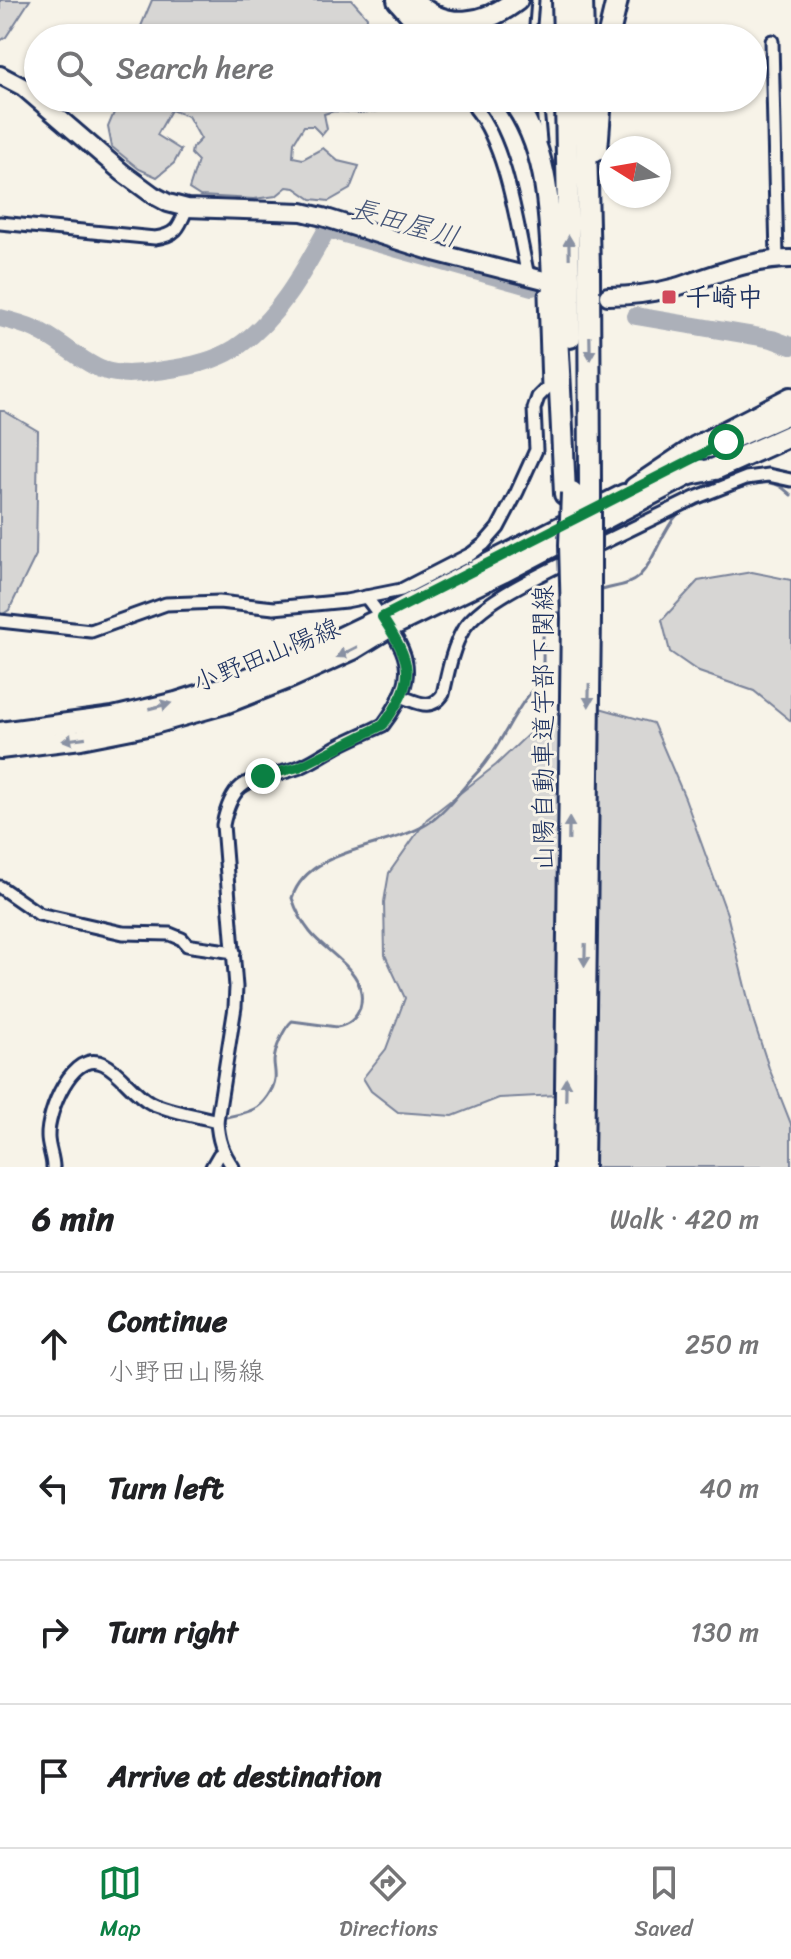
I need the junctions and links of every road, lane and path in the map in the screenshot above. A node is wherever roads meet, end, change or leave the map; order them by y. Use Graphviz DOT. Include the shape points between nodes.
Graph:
graph roads {
  1 [pos="398,0"];
  2 [pos="413,0"];
  3 [pos="517,0"];
  4 [pos="535,0"];
  5 [pos="563,0"];
  6 [pos="582,0"];
  7 [pos="422,24"];
  8 [pos="533,24"];
  9 [pos="564,24"];
  10 [pos="583,24"];
  11 [pos="772,41"];
  12 [pos="0,75"];
  13 [pos="24,88"];
  14 [pos="52,112"];
  15 [pos="478,112"];
  16 [pos="519,112"];
  17 [pos="541,112"];
  18 [pos="566,112"];
  19 [pos="585,112"];
  20 [pos="600,112"];
  21 [pos="543,170"];
  22 [pos="187,208"];
  23 [pos="0,223"];
  24 [pos="784,259"];
  25 [pos="589,270"];
  26 [pos="536,278"];
  27 [pos="608,296"];
  28 [pos="791,398"];
  29 [pos="791,413"];
  30 [pos="791,427"];
  31 [pos="791,435"];
  32 [pos="690,474"];
  33 [pos="791,480"];
  34 [pos="635,488"];
  35 [pos="576,491"];
  36 [pos="366,597"];
  37 [pos="581,618"];
  38 [pos="0,621"];
  39 [pos="385,622"];
  40 [pos="400,696"];
  41 [pos="0,732"];
  42 [pos="0,749"];
  43 [pos="0,887"];
  44 [pos="234,952"];
  45 [pos="217,1121"];
  46 [pos="223,1152"];
  47 [pos="53,1167"];
  48 [pos="212,1167"];
  49 [pos="233,1167"];
  50 [pos="565,1167"];
  51 [pos="583,1167"];
  1 -- 7 [label="highway"];
  2 -- 3 [label="highway" via="444,18 468,22 488,18"];
  4 -- 8 [label="lane"];
  5 -- 9 [label="highway"];
  6 -- 10 [label="highway"];
  11 -- 24 [label="street"];
  12 -- 13 [label="street"];
  14 -- 22 [label="street" via="153,195"];
  15 -- 26 [label="street" via="497,150"];
  16 -- 21 [label="highway"];
  17 -- 21 [label="lane"];
  35 -- 18 [label="highway, 山陽自動車道宇部下関線, one-way"];
  19 -- 25 [label="highway, 山陽自動車道宇部下関線"];
  20 -- 25 [label="highway"];
  21 -- 35 [label="highway"];
  22 -- 23 [label="street" via="175,231 155,238"];
  22 -- 26 [label="street" via="302,212"];
  24 -- 27 [label="street" via="742,265 652,293"];
  25 -- 35 [label="highway, 山陽自動車道宇部下関線, one-way"];
  26 -- 36 [label="street" via="548,387 534,409 536,450 498,528 471,554 401,590"];
  28 -- 34 [label="highway" via="696,447"];
  29 -- 34 [label="main road, 小野田山陽線"];
  30 -- 32 [label="main road, 小野田山陽線"];
  31 -- 32 [label="highway" via="715,469"];
  32 -- 39 [label="main road, 小野田山陽線" via="503,573"];
  33 -- 40 [label="street" via="756,476 720,488 525,583 488,605 466,626 439,701 426,706"];
  34 -- 39 [label="main road, 小野田山陽線"];
  35 -- 37 [label="highway, 山陽自動車道宇部下関線, bridge"];
  35 -- 37 [label="highway, 山陽自動車道宇部下関線, bridge" via="570,545"];
  36 -- 38 [label="street" via="274,608 166,604 91,631"];
  36 -- 39 [label="street"];
  50 -- 37 [label="highway, 山陽自動車道宇部下関線, one-way"];
  37 -- 51 [label="highway, 山陽自動車道宇部下関線, one-way"];
  39 -- 40 [label="street" via="407,661"];
  41 -- 39 [label="main road, 小野田山陽線, one-way" via="113,717 176,702"];
  39 -- 42 [label="main road, 小野田山陽線, one-way" via="353,650 225,704 147,726"];
  40 -- 44 [label="street" via="383,725 299,767 247,783 231,799 223,825"];
  43 -- 44 [label="street" via="39,914 123,933 170,934 187,945"];
  44 -- 45 [label="street" via="235,1007"];
  45 -- 46 [label="street"];
  45 -- 47 [label="street" via="149,1102 113,1069 90,1062 68,1077 56,1100 48,1137"];
  46 -- 48 [label="street"];
  46 -- 49 [label="street"];
}
